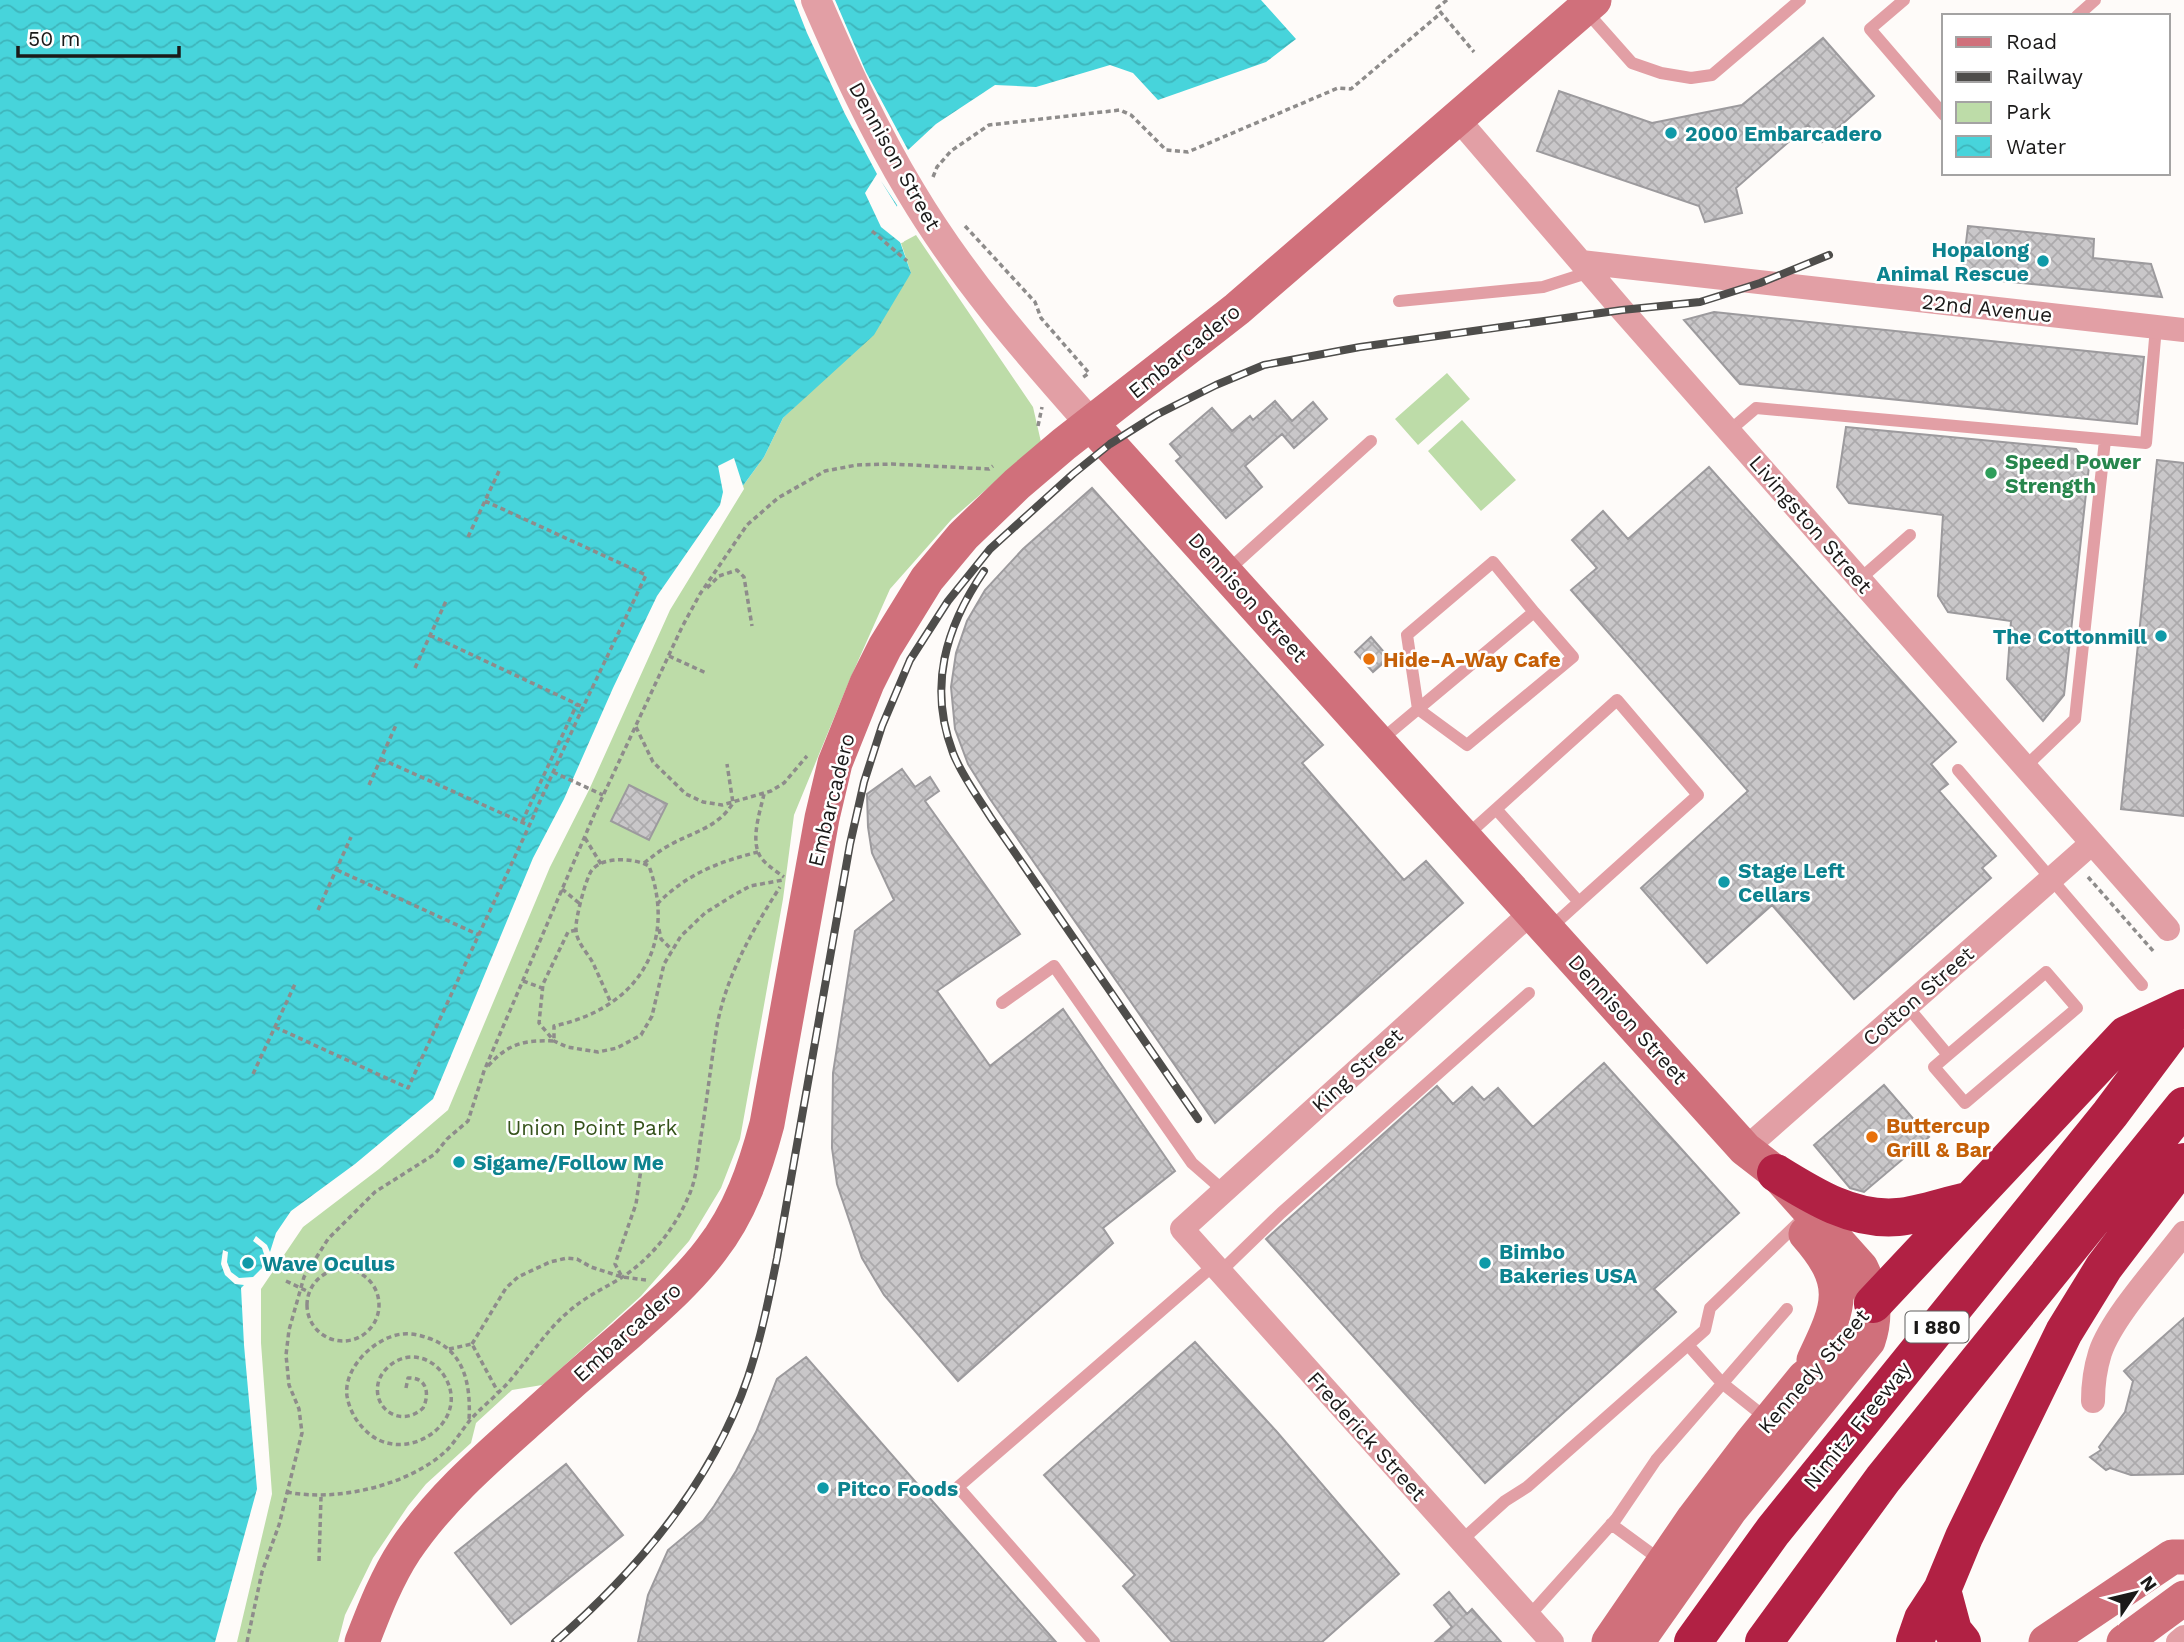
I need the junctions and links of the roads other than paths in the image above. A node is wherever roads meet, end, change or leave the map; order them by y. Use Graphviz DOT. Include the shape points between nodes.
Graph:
graph roads {
  1 [pos="816,0"];
  2 [pos="1800,0"];
  3 [pos="1904,0"];
  4 [pos="2095,0"];
  5 [pos="1589,4"];
  6 [pos="2079,14"];
  7 [pos="1942,113"];
  8 [pos="1457,118"];
  9 [pos="1585,267"];
  10 [pos="1399,301"];
  11 [pos="2156,327"];
  12 [pos="2184,330"];
  13 [pos="1091,424"];
  14 [pos="1729,431"];
  15 [pos="2105,440"];
  16 [pos="1371,441"];
  17 [pos="1910,535"];
  18 [pos="1226,573"];
  19 [pos="1860,579"];
  20 [pos="1534,612"];
  21 [pos="1418,709"];
  22 [pos="1379,742"];
  23 [pos="2025,767"];
  24 [pos="1958,771"];
  25 [pos="1496,809"];
  26 [pos="1465,837"];
  27 [pos="2092,843"];
  28 [pos="2051,879"];
  29 [pos="1579,902"];
  30 [pos="1540,921"];
  31 [pos="2168,929"];
  32 [pos="2142,985"];
  33 [pos="1529,993"];
  34 [pos="1002,1003"];
  35 [pos="1907,1006"];
  36 [pos="2184,1008"];
  37 [pos="2184,1015"];
  38 [pos="1948,1055"];
  39 [pos="2184,1106"];
  40 [pos="1745,1150"];
  41 [pos="2184,1162"];
  42 [pos="1776,1173"];
  43 [pos="1224,1191"];
  44 [pos="1967,1202"];
  45 [pos="1797,1224"];
  46 [pos="1182,1229"];
  47 [pos="2184,1233"];
  48 [pos="1217,1268"];
  49 [pos="1873,1304"];
  50 [pos="1787,1309"];
  51 [pos="1688,1345"];
  52 [pos="1804,1378"];
  53 [pos="1722,1383"];
  54 [pos="2093,1401"];
  55 [pos="1769,1421"];
  56 [pos="1611,1524"];
  57 [pos="1462,1540"];
  58 [pos="2184,1557"];
  59 [pos="1663,1563"];
  60 [pos="1941,1590"];
  61 [pos="2184,1598"];
  62 [pos="1529,1616"];
  63 [pos="2184,1637"];
  64 [pos="362,1642"];
  65 [pos="1094,1642"];
  66 [pos="1552,1642"];
  67 [pos="1609,1642"];
  68 [pos="1637,1642"];
  69 [pos="1693,1642"];
  70 [pos="1765,1642"];
  71 [pos="1915,1642"];
  72 [pos="1962,1642"];
  73 [pos="2046,1642"];
  74 [pos="2124,1642"];
  75 [pos="2178,1642"];
  1 -- 13 [label="street, Dennison Street" via="875,128 911,192 1005,324"];
  2 -- 5 [label="lane" via="1712,75 1691,78 1632,63"];
  3 -- 7 [label="lane" via="1870,29"];
  4 -- 6 [label="lane"];
  5 -- 8 [label="main road, Embarcadero"];
  8 -- 9 [label="street, Livingston Street"];
  8 -- 13 [label="main road, Embarcadero" via="1237,309"];
  9 -- 10 [label="lane" via="1543,286"];
  9 -- 11 [label="street, 22nd Avenue"];
  9 -- 14 [label="street, Livingston Street"];
  11 -- 12 [label="street, 22nd Avenue"];
  11 -- 15 [label="lane" via="2147,443"];
  13 -- 18 [label="main road, Dennison Street"];
  13 -- 64 [label="main road, Embarcadero" via="1017,484 963,536 927,579 867,683 835,763 767,1124 757,1163 735,1212 694,1271 480,1464 431,1515 379,1597"];
  14 -- 15 [label="lane" via="1756,408"];
  14 -- 19 [label="street, Livingston Street"];
  15 -- 23 [label="lane" via="2075,719"];
  16 -- 18 [label="lane"];
  17 -- 19 [label="lane"];
  18 -- 22 [label="main road, Dennison Street"];
  19 -- 23 [label="street, Livingston Street"];
  20 -- 21 [label="lane"];
  20 -- 21 [label="lane" via="1493,562 1483,570 1407,635"];
  20 -- 21 [label="lane" via="1573,657 1466,745"];
  21 -- 22 [label="lane"];
  22 -- 26 [label="main road, Dennison Street"];
  23 -- 27 [label="street, Livingston Street"];
  24 -- 28 [label="lane"];
  25 -- 26 [label="lane"];
  25 -- 29 [label="lane"];
  25 -- 29 [label="lane" via="1618,700 1698,795"];
  26 -- 30 [label="main road, Dennison Street"];
  27 -- 28 [label="street, Cotton Street"];
  27 -- 31 [label="street, Livingston Street"];
  28 -- 32 [label="lane"];
  28 -- 35 [label="street, Cotton Street"];
  29 -- 30 [label="lane"];
  30 -- 40 [label="main road, Dennison Street"];
  30 -- 43 [label="street, King Street"];
  33 -- 48 [label="lane"];
  34 -- 43 [label="lane" via="1054,966 1192,1163"];
  35 -- 38 [label="lane"];
  35 -- 40 [label="street, Cotton Street"];
  36 -- 44 [label="highway" via="2126,1035"];
  37 -- 69 [label="highway, Nimitz Freeway / I 880" via="2110,1114 1773,1531"];
  38 -- 38 [label="lane" via="2046,972 2077,1008 1965,1103 1934,1067"];
  39 -- 70 [label="highway, I 880" via="1882,1479"];
  40 -- 42 [label="main road, Dennison Street"];
  40 -- 45 [label="main road, Dennison Street" via="1762,1184"];
  41 -- 60 [label="highway" via="2104,1267 2064,1332"];
  42 -- 44 [label="highway" via="1817,1198 1875,1217 1899,1217"];
  42 -- 49 [label="main road, Dennison Street" via="1861,1268"];
  43 -- 46 [label="street, King Street"];
  44 -- 49 [label="highway"];
  45 -- 51 [label="lane" via="1710,1308 1705,1330"];
  45 -- 52 [label="main road, Dennison Street" via="1821,1251 1835,1277 1838,1300"];
  46 -- 48 [label="street, Frederick Street"];
  47 -- 54 [label="street" via="2111,1329 2094,1376"];
  48 -- 57 [label="street, Frederick Street"];
  48 -- 65 [label="lane" via="958,1486"];
  49 -- 52 [label="main road, Kennedy Street"];
  49 -- 68 [label="main road, Kennedy Street" via="1874,1324 1868,1341 1730,1510"];
  50 -- 53 [label="lane"];
  51 -- 53 [label="lane"];
  51 -- 57 [label="lane"];
  52 -- 55 [label="main road, Kennedy Street"];
  53 -- 55 [label="lane"];
  53 -- 56 [label="lane" via="1656,1460"];
  55 -- 59 [label="main road, Kennedy Street"];
  56 -- 59 [label="lane"];
  56 -- 62 [label="lane"];
  57 -- 62 [label="street, Frederick Street"];
  58 -- 73 [label="main road" via="2172,1557"];
  59 -- 67 [label="main road, Kennedy Street"];
  60 -- 71 [label="highway"];
  60 -- 72 [label="highway" via="1953,1631"];
  61 -- 74 [label="main road"];
  62 -- 66 [label="street, Frederick Street"];
  63 -- 75 [label="street"];
}
